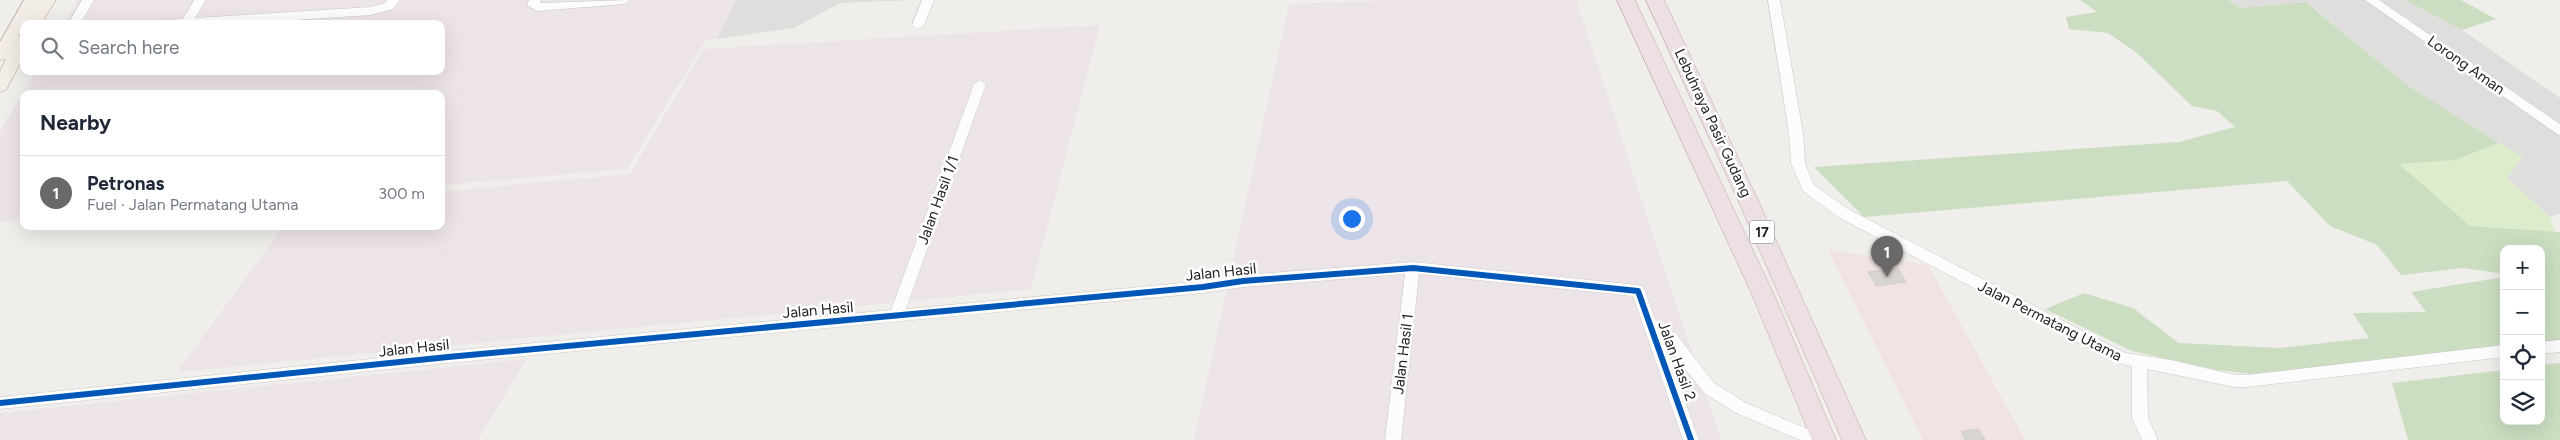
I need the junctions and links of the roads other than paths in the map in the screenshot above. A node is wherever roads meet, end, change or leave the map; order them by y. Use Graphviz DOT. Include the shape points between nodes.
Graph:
graph roads {
  1 [pos="32,0"];
  2 [pos="48,0"];
  3 [pos="88,0"];
  4 [pos="200,0"];
  5 [pos="394,0"];
  6 [pos="535,0"];
  7 [pos="624,0"];
  8 [pos="928,0"];
  9 [pos="1626,0"];
  10 [pos="1655,0"];
  11 [pos="1660,0"];
  12 [pos="1774,0"];
  13 [pos="2371,0"];
  14 [pos="20,20"];
  15 [pos="20,20"];
  16 [pos="36,20"];
  17 [pos="76,20"];
  18 [pos="188,20"];
  19 [pos="220,20"];
  20 [pos="918,25"];
  21 [pos="1667,26"];
  22 [pos="20,39"];
  23 [pos="20,48"];
  24 [pos="2,51"];
  25 [pos="980,84"];
  26 [pos="0,86"];
  27 [pos="2560,131"];
  28 [pos="1413,268"];
  29 [pos="1638,291"];
  30 [pos="896,315"];
  31 [pos="1650,323"];
  32 [pos="2560,346"];
  33 [pos="2545,348"];
  34 [pos="2500,351"];
  35 [pos="2140,362"];
  36 [pos="0,403"];
  37 [pos="1392,440"];
  38 [pos="1691,440"];
  39 [pos="1817,440"];
  40 [pos="1824,440"];
  41 [pos="1854,440"];
  42 [pos="2150,440"];
  1 -- 15 [label="main road"];
  2 -- 16 [label="main road"];
  3 -- 17 [label="street"];
  4 -- 18 [label="street"];
  5 -- 19 [label="street" via="389,6 371,11"];
  6 -- 7 [label="street" via="533,5 537,7"];
  8 -- 20 [label="street"];
  9 -- 40 [label="highway, Lebuhraya Pasir Gudang / 17" via="1764,297"];
  10 -- 21 [label="highway, Lebuhraya Pasir Gudang / 17"];
  11 -- 21 [label="highway"];
  12 -- 35 [label="street, Jalan Permatang Utama" via="1798,163 1808,186 1843,213 1923,256 2123,359"];
  13 -- 27 [label="street, Lorong Aman"];
  14 -- 24 [label="main road"];
  21 -- 41 [label="highway, Lebuhraya Pasir Gudang / 17"];
  22 -- 24 [label="street"];
  23 -- 26 [label="main road"];
  25 -- 30 [label="street, Jalan Hasil 1/1"];
  28 -- 29 [label="street, Jalan Hasil"];
  28 -- 30 [label="street, Jalan Hasil"];
  28 -- 37 [label="street, Jalan Hasil 1"];
  29 -- 31 [label="street, Jalan Hasil 2"];
  30 -- 36 [label="street, Jalan Hasil"];
  31 -- 38 [label="street, Jalan Hasil 2"];
  31 -- 39 [label="street" via="1672,339 1709,388 1741,408"];
  32 -- 33 [label="street"];
  34 -- 35 [label="street, Jalan Permatang Utama" via="2247,381"];
  35 -- 42 [label="street" via="2140,418"];
}
